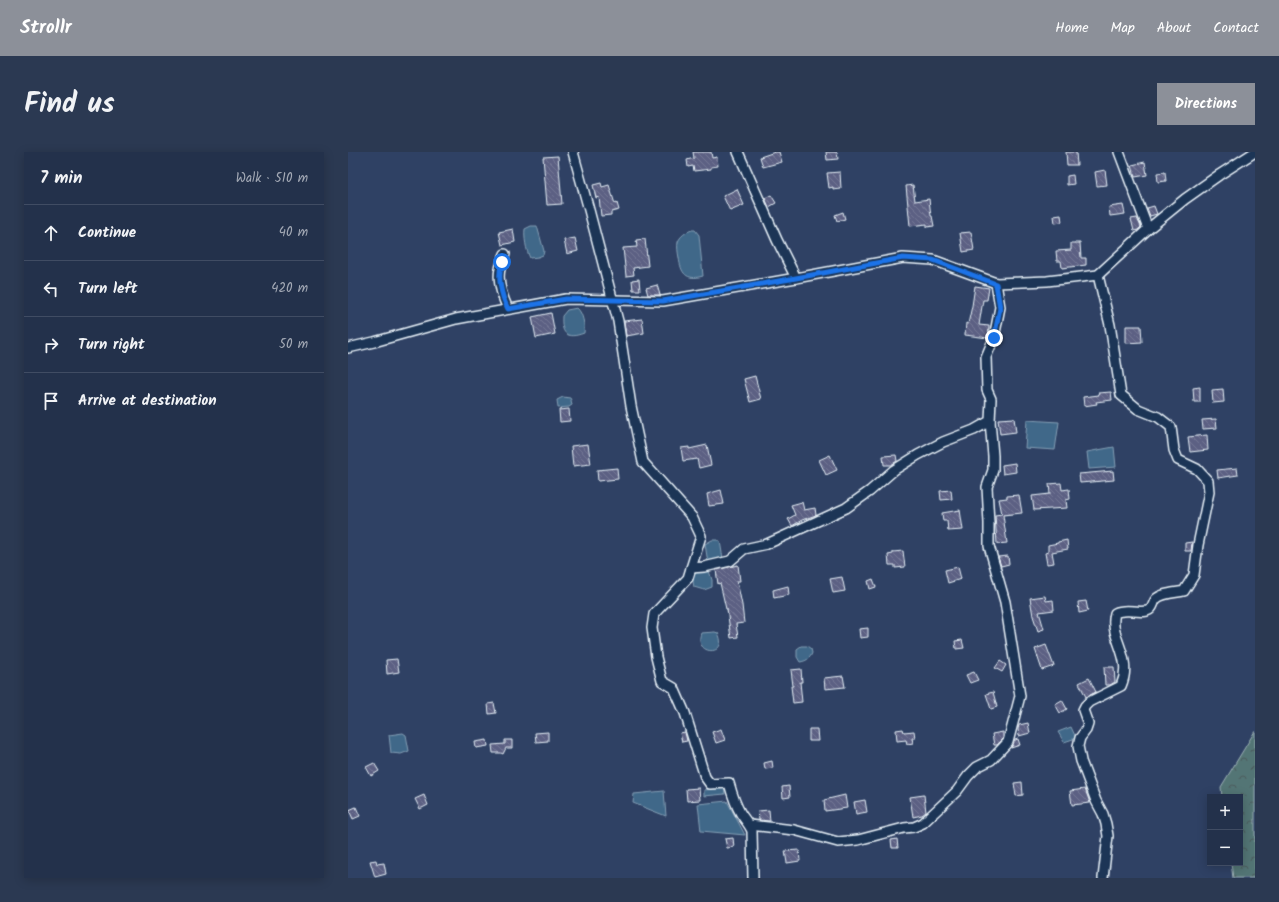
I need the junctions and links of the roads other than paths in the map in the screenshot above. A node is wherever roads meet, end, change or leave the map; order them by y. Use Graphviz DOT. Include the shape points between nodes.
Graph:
graph roads {
  1 [pos="572,152"];
  2 [pos="738,152"];
  3 [pos="1119,152"];
  4 [pos="1255,152"];
  5 [pos="1148,229"];
  6 [pos="505,254"];
  7 [pos="1098,275"];
  8 [pos="796,278"];
  9 [pos="996,284"];
  10 [pos="612,301"];
  11 [pos="508,309"];
  12 [pos="348,348"];
  13 [pos="990,421"];
  14 [pos="691,568"];
  15 [pos="750,825"];
  16 [pos="754,878"];
  17 [pos="1102,878"];
  1 -- 10 [label="street"];
  2 -- 8 [label="street"];
  3 -- 5 [label="street"];
  4 -- 5 [label="street" via="1185,199"];
  5 -- 7 [label="street"];
  6 -- 11 [label="street" via="499,276"];
  7 -- 9 [label="street"];
  7 -- 17 [label="street" via="1110,325 1121,395 1138,409 1158,417 1171,428 1178,460 1197,469 1208,481 1209,492 1194,575 1184,591 1163,596 1156,600 1148,611 1115,612 1114,626 1126,671 1122,686 1089,702 1083,710 1088,724 1078,746 1081,761 1103,814 1108,836"];
  8 -- 9 [label="street" via="903,258 933,260"];
  8 -- 10 [label="street" via="663,301"];
  9 -- 13 [label="street" via="1000,308 994,338 986,357 987,390 991,399"];
  10 -- 11 [label="street" via="566,299"];
  10 -- 14 [label="street" via="643,462 692,517 701,536"];
  11 -- 12 [label="street" via="456,319"];
  13 -- 14 [label="street" via="918,455 894,470 846,508 767,544 744,550 730,561"];
  13 -- 15 [label="street" via="993,470 987,487 988,546 1005,602 1020,696 1008,742 991,760 977,767 923,823 914,827 838,842 794,830"];
  14 -- 15 [label="street" via="688,578 654,614 652,628 656,657 662,681 674,688 685,713 705,777 710,784 729,783 741,814"];
  15 -- 16 [label="street"];
}
